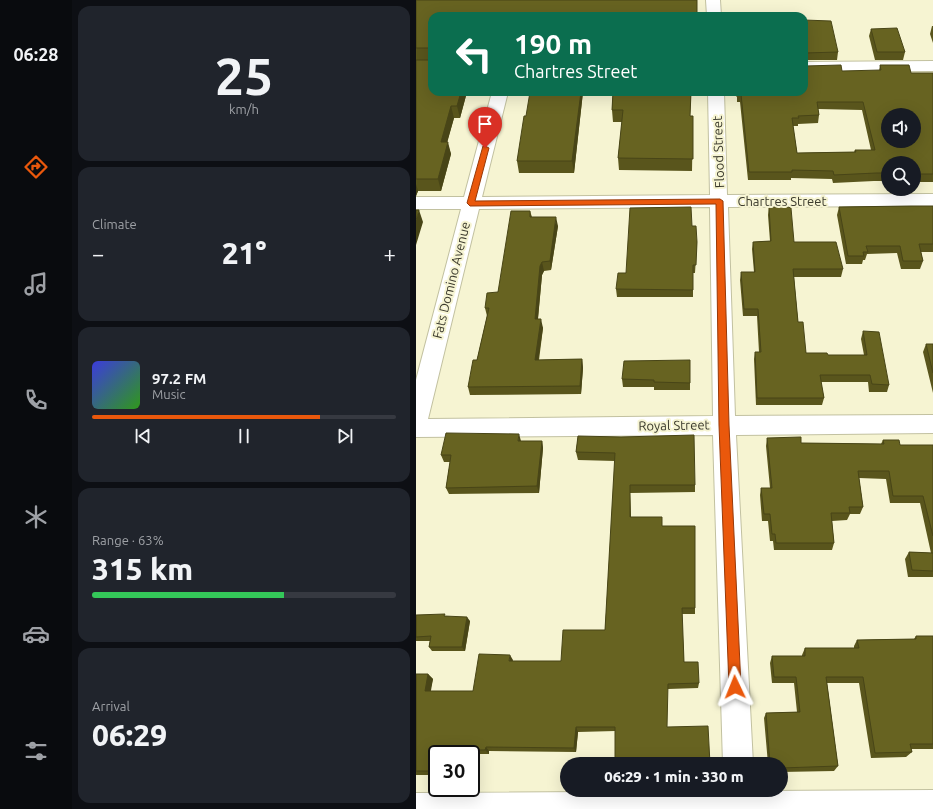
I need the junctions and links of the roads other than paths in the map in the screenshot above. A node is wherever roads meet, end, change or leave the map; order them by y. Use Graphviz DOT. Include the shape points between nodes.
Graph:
graph roads {
  1 [pos="713,0"];
  2 [pos="714,12"];
  3 [pos="933,66"];
  4 [pos="808,67"];
  5 [pos="499,96"];
  6 [pos="716,96"];
  7 [pos="933,200"];
  8 [pos="720,201"];
  9 [pos="416,203"];
  10 [pos="470,203"];
  11 [pos="416,422"];
  12 [pos="933,424"];
  13 [pos="724,425"];
  14 [pos="416,428"];
  15 [pos="738,757"];
  16 [pos="740,802"];
  17 [pos="933,805"];
  18 [pos="416,808"];
  1 -- 2 [label="street"];
  3 -- 4 [label="street"];
  5 -- 10 [label="street, Fats Domino Avenue"];
  6 -- 8 [label="street, Flood Street"];
  7 -- 8 [label="street, Chartres Street"];
  8 -- 10 [label="street, Chartres Street"];
  8 -- 13 [label="street, Flood Street"];
  9 -- 10 [label="street, Chartres Street"];
  10 -- 11 [label="street, Fats Domino Avenue"];
  12 -- 13 [label="street, Royal Street"];
  13 -- 14 [label="street, Royal Street"];
  13 -- 15 [label="street, Flood Street"];
  16 -- 17 [label="street"];
  16 -- 18 [label="street"];
}
